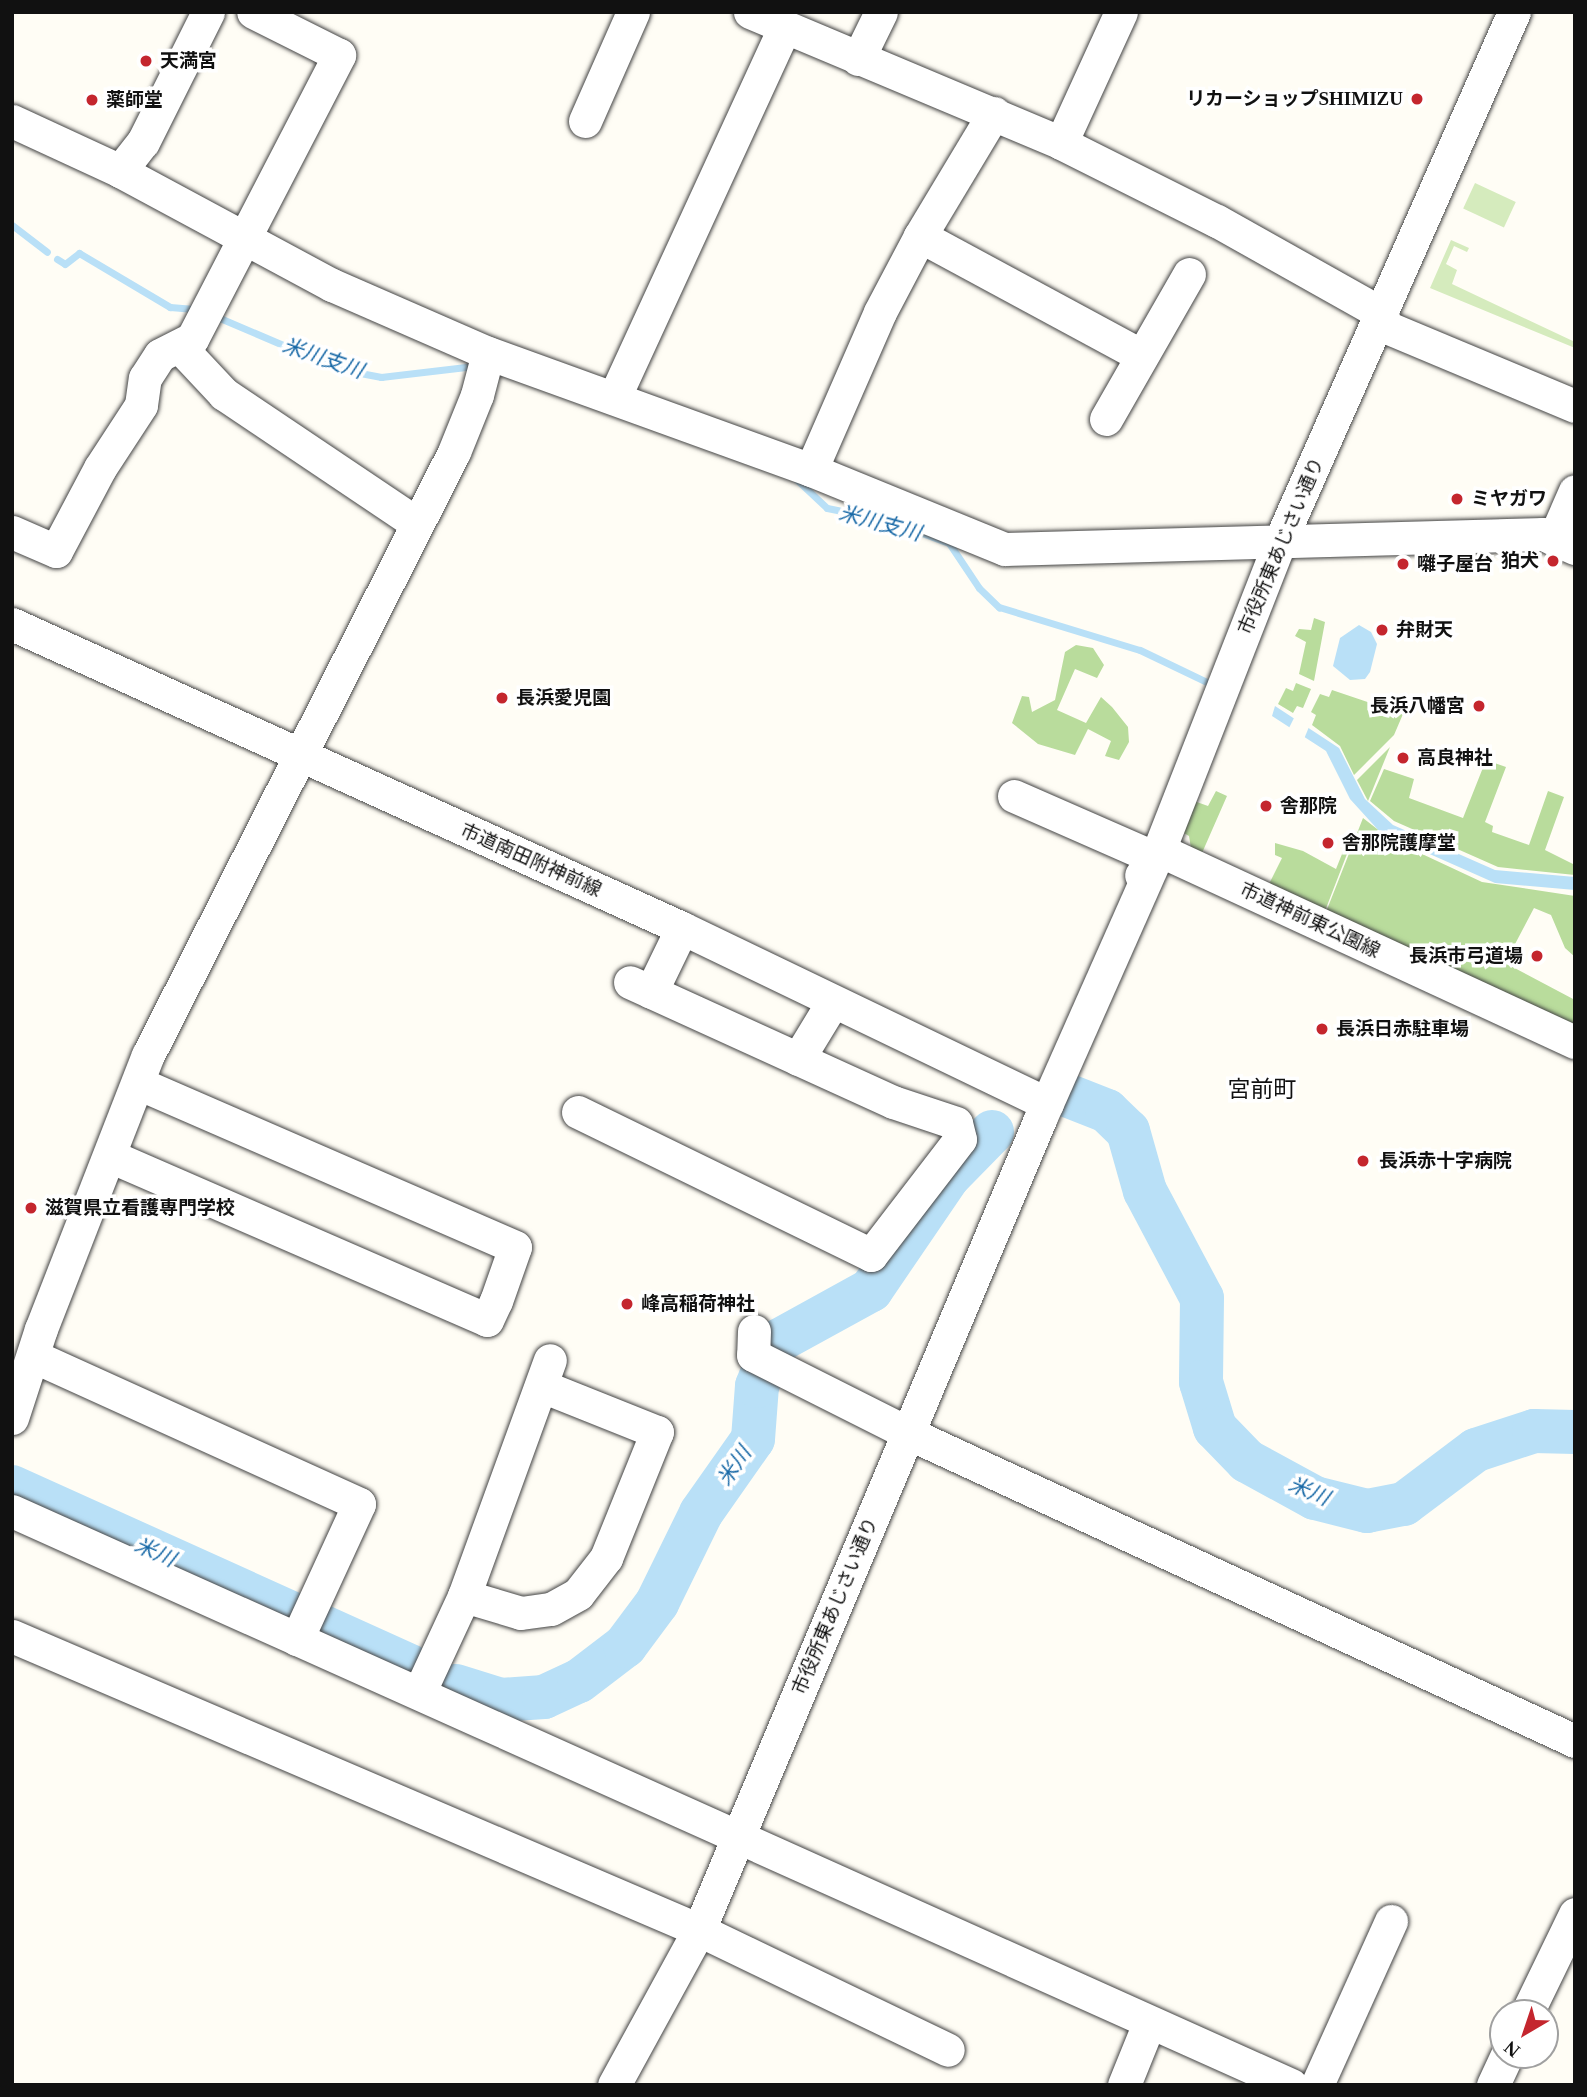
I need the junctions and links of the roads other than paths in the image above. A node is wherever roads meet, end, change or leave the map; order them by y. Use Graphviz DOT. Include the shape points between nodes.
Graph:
graph roads {
  1 [pos="208,12"];
  2 [pos="253,12"];
  3 [pos="633,12"];
  4 [pos="750,12"];
  5 [pos="881,12"];
  6 [pos="1121,12"];
  7 [pos="1514,12"];
  8 [pos="785,28"];
  9 [pos="858,58"];
  10 [pos="995,113"];
  11 [pos="12,121"];
  12 [pos="585,121"];
  13 [pos="1061,144"];
  14 [pos="120,171"];
  15 [pos="920,236"];
  16 [pos="246,238"];
  17 [pos="1189,274"];
  18 [pos="1381,319"];
  19 [pos="181,348"];
  20 [pos="488,353"];
  21 [pos="1142,356"];
  22 [pos="614,398"];
  23 [pos="1575,406"];
  24 [pos="1106,419"];
  25 [pos="811,470"];
  26 [pos="1575,491"];
  27 [pos="416,523"];
  28 [pos="12,532"];
  29 [pos="1281,539"];
  30 [pos="1565,543"];
  31 [pos="12,624"];
  32 [pos="299,756"];
  33 [pos="1014,796"];
  34 [pos="1157,854"];
  35 [pos="682,928"];
  36 [pos="832,1003"];
  37 [pos="1575,1042"];
  38 [pos="799,1059"];
  39 [pos="138,1083"];
  40 [pos="1032,1095"];
  41 [pos="578,1112"];
  42 [pos="110,1156"];
  43 [pos="762,1351"];
  44 [pos="33,1356"];
  45 [pos="12,1419"];
  46 [pos="908,1433"];
  47 [pos="12,1511"];
  48 [pos="464,1596"];
  49 [pos="12,1636"];
  50 [pos="298,1639"];
  51 [pos="419,1693"];
  52 [pos="1575,1741"];
  53 [pos="738,1837"];
  54 [pos="1575,1914"];
  55 [pos="1391,1921"];
  56 [pos="699,1930"];
  57 [pos="1534,1999"];
  58 [pos="1149,2023"];
  59 [pos="948,2050"];
  60 [pos="1500,2069"];
  61 [pos="614,2085"];
  62 [pos="1124,2085"];
  63 [pos="1291,2085"];
  64 [pos="1317,2085"];
  65 [pos="1493,2085"];
  1 -- 14 [label="street" via="143,142"];
  2 -- 16 [label="street" via="339,55"];
  3 -- 12 [label="street"];
  4 -- 8 [label="street"];
  5 -- 9 [label="street"];
  6 -- 13 [label="street"];
  7 -- 18 [label="street, 市役所東あじさい通り"];
  8 -- 9 [label="street"];
  8 -- 22 [label="street"];
  9 -- 10 [label="street"];
  10 -- 13 [label="street"];
  10 -- 15 [label="street"];
  11 -- 14 [label="street"];
  13 -- 18 [label="street" via="1217,221"];
  14 -- 16 [label="street"];
  15 -- 21 [label="street"];
  15 -- 25 [label="street" via="880,312"];
  16 -- 19 [label="street" via="192,339"];
  16 -- 20 [label="street" via="332,285"];
  17 -- 21 [label="street"];
  18 -- 23 [label="street"];
  18 -- 29 [label="street, 市役所東あじさい通り"];
  19 -- 27 [label="street" via="224,394 329,469"];
  19 -- 28 [label="street" via="160,355 145,378 141,405 100,468 56,551"];
  20 -- 22 [label="street"];
  20 -- 27 [label="street" via="454,452"];
  21 -- 24 [label="street"];
  22 -- 25 [label="street"];
  25 -- 29 [label="street" via="1005,549"];
  26 -- 30 [label="street"];
  27 -- 32 [label="street"];
  29 -- 30 [label="street" via="1543,534"];
  29 -- 34 [label="street, 市役所東あじさい通り"];
  31 -- 32 [label="street, 市道南田附神前線"];
  32 -- 35 [label="street, 市道南田附神前線"];
  32 -- 39 [label="street"];
  33 -- 34 [label="street, 市道神前東公園線"];
  34 -- 37 [label="street, 市道神前東公園線"];
  34 -- 40 [label="street, 市役所東あじさい通り"];
  34 -- 40 [label="street" via="1102,941 1050,1056 1028,1076"];
  35 -- 36 [label="street, 市道南田附神前線"];
  35 -- 38 [label="street" via="640,987"];
  36 -- 38 [label="street"];
  36 -- 40 [label="street, 市道南田附神前線"];
  38 -- 41 [label="street" via="893,1102 956,1123 961,1130 958,1143 871,1255"];
  39 -- 42 [label="street"];
  39 -- 42 [label="street" via="515,1247 504,1304 488,1320"];
  40 -- 46 [label="street, 市役所東あじさい通り"];
  42 -- 44 [label="street"];
  43 -- 46 [label="street"];
  44 -- 45 [label="street"];
  44 -- 50 [label="street" via="359,1504"];
  46 -- 52 [label="street"];
  46 -- 53 [label="street, 市役所東あじさい通り"];
  47 -- 50 [label="street"];
  48 -- 48 [label="street" via="521,1613 551,1609 578,1594 606,1558 657,1432 546,1373"];
  48 -- 51 [label="street"];
  49 -- 56 [label="street"];
  50 -- 51 [label="street"];
  51 -- 53 [label="street"];
  53 -- 56 [label="street, 市役所東あじさい通り"];
  53 -- 58 [label="street"];
  54 -- 57 [label="street"];
  55 -- 64 [label="street"];
  56 -- 59 [label="street"];
  56 -- 61 [label="street, 市役所東あじさい通り"];
  58 -- 62 [label="street"];
  58 -- 63 [label="street"];
  60 -- 65 [label="street"];
}
